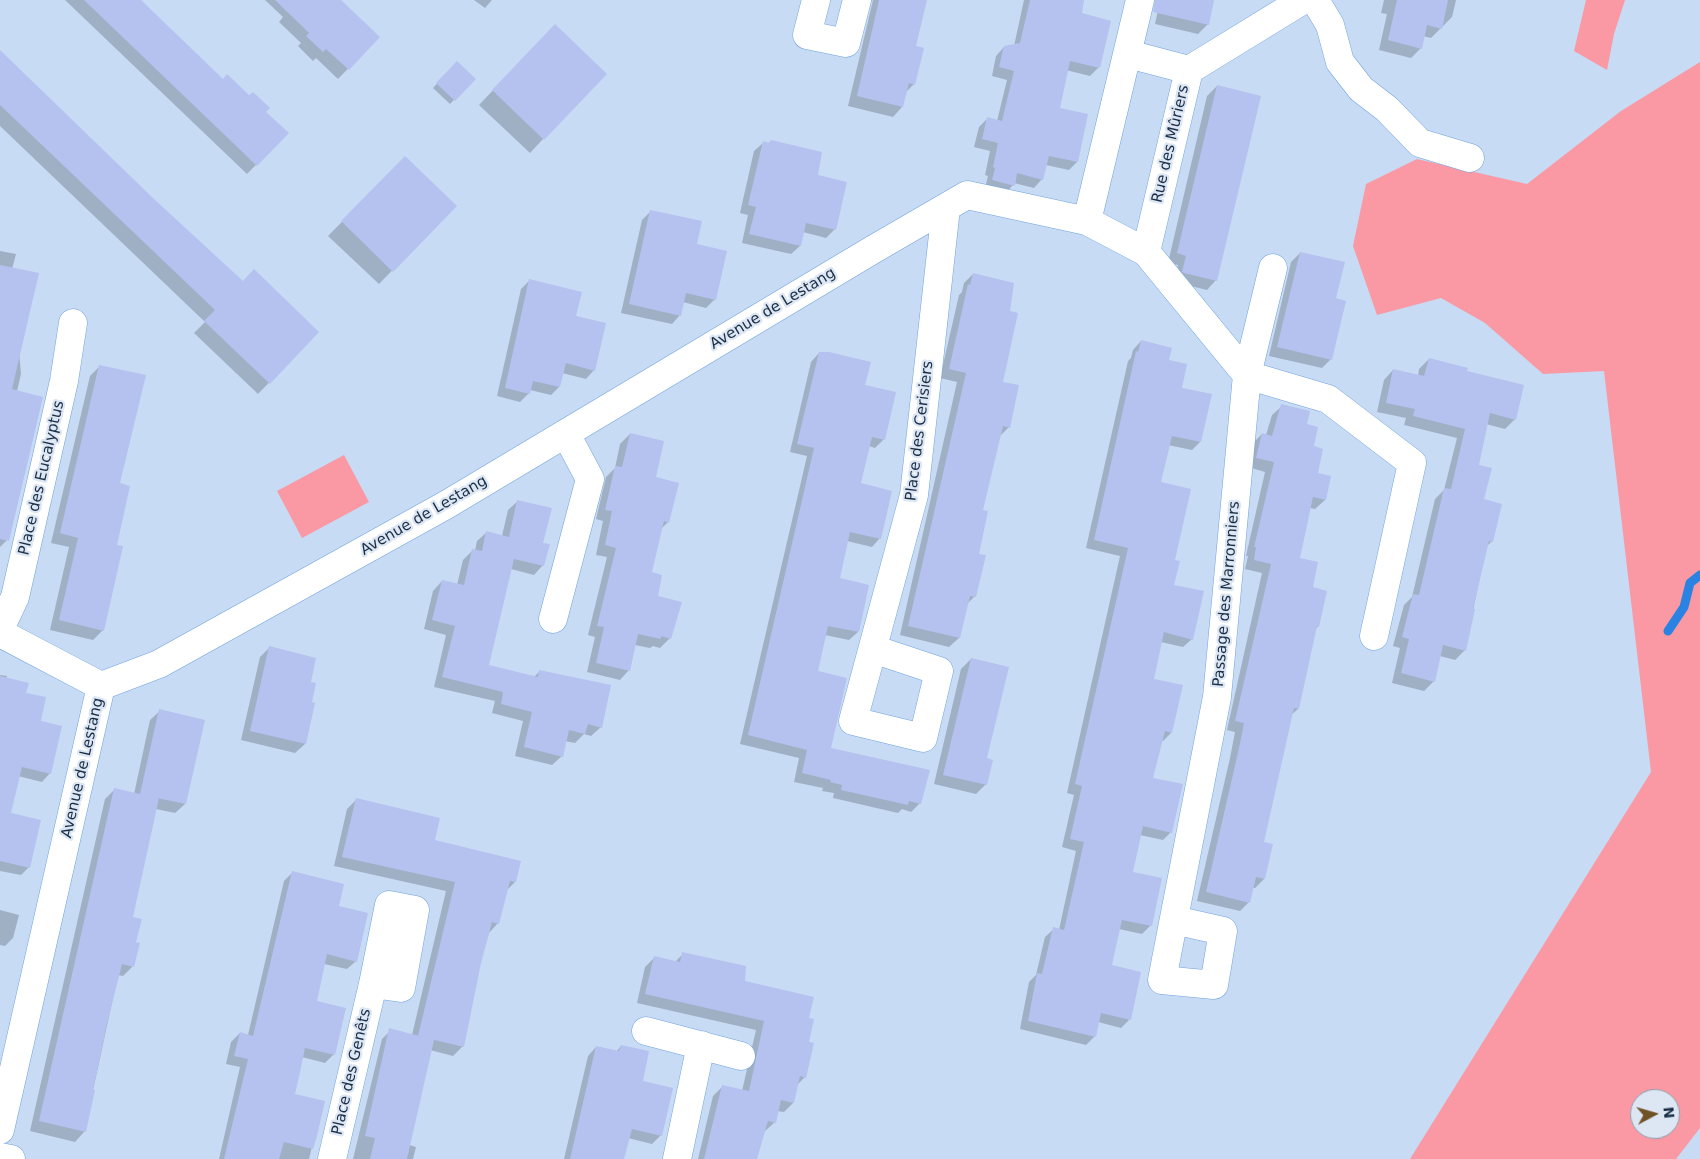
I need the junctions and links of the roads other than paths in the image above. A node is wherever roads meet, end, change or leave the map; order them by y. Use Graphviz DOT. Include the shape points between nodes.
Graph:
graph roads {
  1 [pos="816,0"];
  2 [pos="857,0"];
  3 [pos="1140,0"];
  4 [pos="1303,0"];
  5 [pos="1315,0"];
  6 [pos="1128,54"];
  7 [pos="1189,70"];
  8 [pos="1470,158"];
  9 [pos="946,208"];
  10 [pos="1087,221"];
  11 [pos="1146,252"];
  12 [pos="1273,268"];
  13 [pos="73,323"];
  14 [pos="1247,375"];
  15 [pos="566,434"];
  16 [pos="553,619"];
  17 [pos="0,629"];
  18 [pos="0,633"];
  19 [pos="1374,636"];
  20 [pos="873,649"];
  21 [pos="101,686"];
  22 [pos="1174,920"];
  23 [pos="373,984"];
  24 [pos="646,1031"];
  25 [pos="700,1046"];
  26 [pos="741,1056"];
  27 [pos="0,1130"];
  28 [pos="0,1157"];
  29 [pos="11,1159"];
  30 [pos="332,1159"];
  31 [pos="677,1159"];
  1 -- 2 [label="street" via="807,35 846,43"];
  3 -- 6 [label="street"];
  4 -- 7 [label="street"];
  5 -- 8 [label="street" via="1330,25 1340,62 1361,89 1387,109 1420,143"];
  6 -- 7 [label="street, Rue des Mûriers"];
  6 -- 10 [label="street"];
  7 -- 11 [label="street, Rue des Mûriers"];
  9 -- 10 [label="street, Avenue de Lestang" via="967,194"];
  9 -- 15 [label="street, Avenue de Lestang"];
  9 -- 20 [label="street, Place des Cerisiers" via="914,495"];
  10 -- 11 [label="street, Avenue de Lestang"];
  11 -- 14 [label="street"];
  12 -- 14 [label="street, Passage des Marronniers"];
  13 -- 17 [label="street, Place des Eucalyptus" via="64,381 15,597"];
  14 -- 19 [label="street" via="1328,399 1412,463"];
  14 -- 22 [label="street, Passage des Marronniers" via="1217,697"];
  15 -- 16 [label="street" via="590,479"];
  15 -- 21 [label="street, Avenue de Lestang" via="446,505 167,660"];
  18 -- 21 [label="street"];
  21 -- 27 [label="street, Avenue de Lestang"];
  23 -- 30 [label="street, Place des Genêts"];
  24 -- 25 [label="street"];
  25 -- 26 [label="street"];
  25 -- 31 [label="street"];
  28 -- 29 [label="street"];
}
